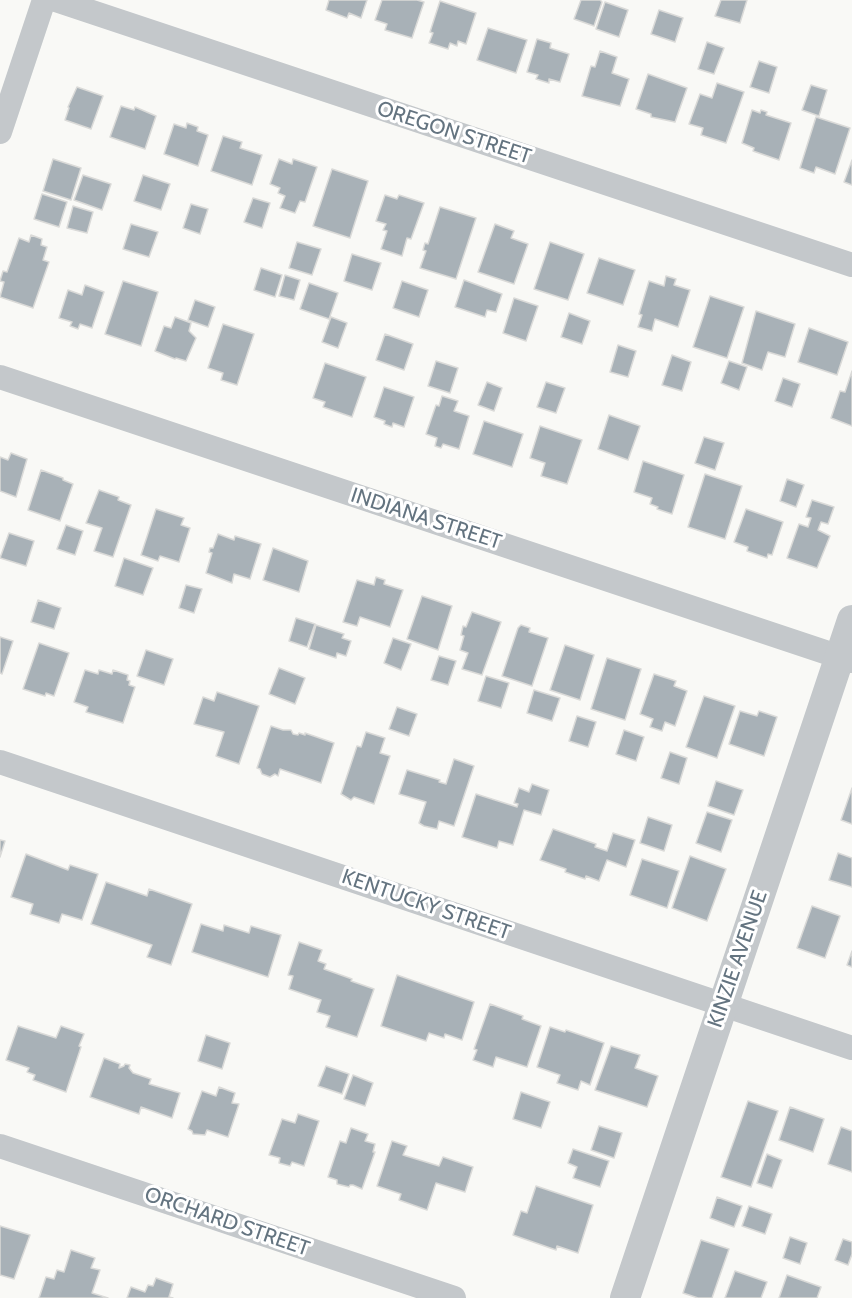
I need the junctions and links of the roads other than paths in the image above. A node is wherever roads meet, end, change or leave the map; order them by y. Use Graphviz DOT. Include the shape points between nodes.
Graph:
graph roads {
  1 [pos="44,0"];
  2 [pos="56,0"];
  3 [pos="0,132"];
  4 [pos="852,265"];
  5 [pos="0,377"];
  6 [pos="852,620"];
  7 [pos="846,659"];
  8 [pos="0,762"];
  9 [pos="723,1004"];
  10 [pos="852,1048"];
  11 [pos="0,1146"];
  12 [pos="454,1298"];
  13 [pos="625,1298"];
  1 -- 3 [label="street"];
  2 -- 4 [label="street, OREGON STREET"];
  5 -- 7 [label="street, INDIANA STREET"];
  6 -- 7 [label="street, KINZIE AVENUE"];
  7 -- 9 [label="street, KINZIE AVENUE"];
  8 -- 9 [label="street, KENTUCKY STREET"];
  9 -- 10 [label="street, KENTUCKY STREET"];
  9 -- 13 [label="street, KINZIE AVENUE"];
  11 -- 12 [label="street, ORCHARD STREET"];
}
